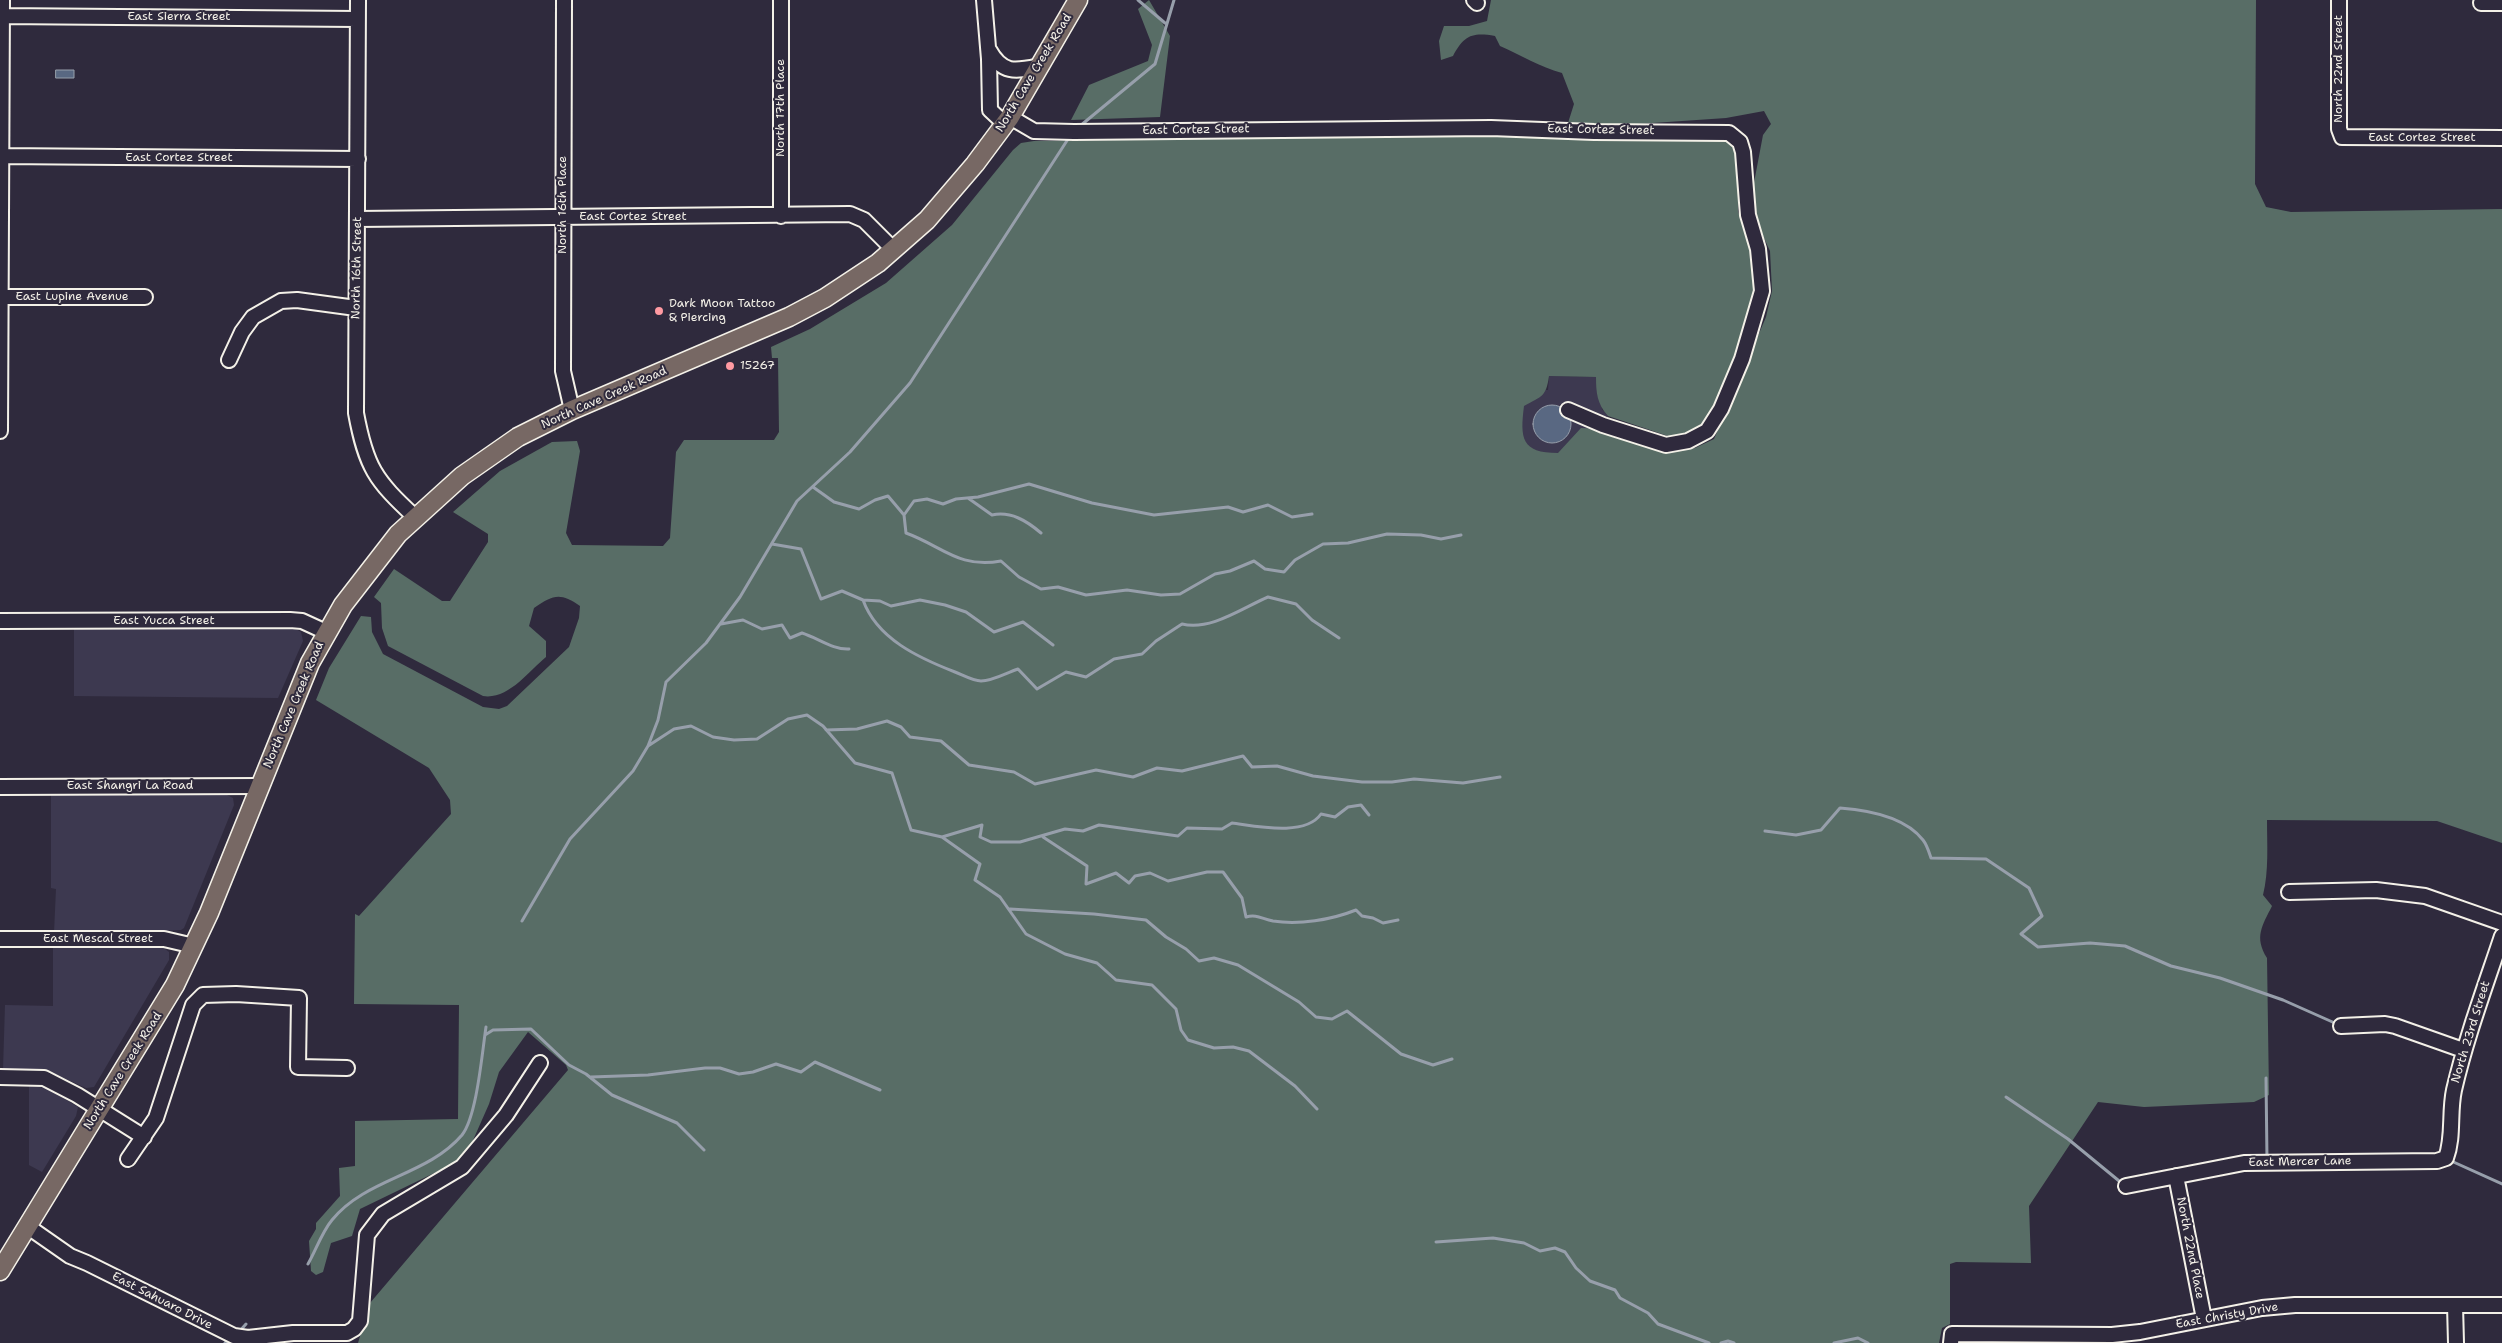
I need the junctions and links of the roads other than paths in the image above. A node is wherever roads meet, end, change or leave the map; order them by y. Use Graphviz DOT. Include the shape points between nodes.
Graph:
graph roads {
  1 [pos="2,0"];
  2 [pos="358,0"];
  3 [pos="564,0"];
  4 [pos="781,0"];
  5 [pos="984,0"];
  6 [pos="1078,0"];
  7 [pos="2339,0"];
  8 [pos="2481,3"];
  9 [pos="2502,3"];
  10 [pos="1,16"];
  11 [pos="358,18"];
  12 [pos="988,50"];
  13 [pos="1040,66"];
  14 [pos="1007,120"];
  15 [pos="2342,137"];
  16 [pos="2502,138"];
  17 [pos="1,156"];
  18 [pos="358,159"];
  19 [pos="782,216"];
  20 [pos="563,218"];
  21 [pos="358,219"];
  22 [pos="894,250"];
  23 [pos="1,297"];
  24 [pos="144,297"];
  25 [pos="356,308"];
  26 [pos="229,360"];
  27 [pos="572,410"];
  28 [pos="1568,410"];
  29 [pos="0,431"];
  30 [pos="415,517"];
  31 [pos="0,621"];
  32 [pos="326,632"];
  33 [pos="0,786"];
  34 [pos="260,786"];
  35 [pos="2289,892"];
  36 [pos="2502,923"];
  37 [pos="2502,936"];
  38 [pos="0,939"];
  39 [pos="194,946"];
  40 [pos="2341,1026"];
  41 [pos="2463,1050"];
  42 [pos="540,1063"];
  43 [pos="347,1068"];
  44 [pos="0,1076"];
  45 [pos="98,1108"];
  46 [pos="144,1137"];
  47 [pos="2446,1158"];
  48 [pos="128,1159"];
  49 [pos="2176,1176"];
  50 [pos="2126,1186"];
  51 [pos="27,1226"];
  52 [pos="0,1271"];
  53 [pos="2455,1305"];
  54 [pos="2502,1306"];
  55 [pos="2204,1319"];
  56 [pos="1951,1339"];
  57 [pos="248,1341"];
  58 [pos="2456,1343"];
  1 -- 10 [label="street"];
  2 -- 11 [label="street, North 16th Street"];
  3 -- 20 [label="street, North 16th Place"];
  4 -- 19 [label="street, North 17th Place"];
  5 -- 12 [label="street"];
  6 -- 13 [label="main road, North Cave Creek Road"];
  7 -- 15 [label="street, North 22nd Street" via="2339,129"];
  8 -- 9 [label="street"];
  10 -- 11 [label="street, East Sierra Street"];
  10 -- 17 [label="street"];
  11 -- 18 [label="street, North 16th Street"];
  12 -- 13 [label="street" via="1004,68 1022,70"];
  12 -- 14 [label="street" via="990,110"];
  13 -- 14 [label="main road, North Cave Creek Road"];
  14 -- 22 [label="main road, North Cave Creek Road" via="940,207"];
  14 -- 28 [label="street, East Cortez Street" via="1034,131 1074,132 1491,128 1729,133 1740,142 1743,152 1748,215 1758,249 1762,291 1742,359 1721,409 1707,432 1666,446"];
  15 -- 16 [label="street, East Cortez Street"];
  17 -- 18 [label="street, East Cortez Street"];
  17 -- 23 [label="street"];
  18 -- 21 [label="street, North 16th Street"];
  19 -- 20 [label="street, East Cortez Street"];
  19 -- 22 [label="street, East Cortez Street" via="856,216 880,234"];
  20 -- 21 [label="street, East Cortez Street"];
  20 -- 27 [label="street, North 16th Place" via="563,371"];
  21 -- 25 [label="street, North 16th Street"];
  22 -- 27 [label="main road, North Cave Creek Road" via="846,285 790,318"];
  23 -- 24 [label="street, East Lupine Avenue"];
  23 -- 29 [label="street"];
  25 -- 26 [label="street" via="282,301 253,317"];
  25 -- 30 [label="street, North 16th Street" via="356,413 361,445 380,480"];
  27 -- 30 [label="main road, North Cave Creek Road" via="492,454"];
  30 -- 32 [label="main road, North Cave Creek Road" via="377,560"];
  31 -- 32 [label="street, East Yucca Street" via="290,620 302,621"];
  32 -- 34 [label="main road, North Cave Creek Road" via="298,690"];
  33 -- 34 [label="street, East Shangri La Road"];
  34 -- 39 [label="main road, North Cave Creek Road"];
  35 -- 36 [label="street" via="2376,890 2425,896"];
  37 -- 41 [label="street, North 23rd Street"];
  38 -- 39 [label="street, East Mescal Street" via="164,939"];
  39 -- 45 [label="main road, North Cave Creek Road" via="155,1021"];
  40 -- 41 [label="street" via="2385,1024"];
  41 -- 47 [label="street, North 23rd Street" via="2452,1099 2450,1147"];
  42 -- 57 [label="street, East Sahuaro Drive" via="506,1115 462,1167 382,1214 367,1235 360,1321 354,1329 347,1333 293,1333"];
  43 -- 46 [label="street" via="298,1067 299,998 212,993 198,998 185,1027 156,1118"];
  44 -- 45 [label="street" via="44,1078"];
  45 -- 46 [label="street"];
  45 -- 51 [label="main road, North Cave Creek Road"];
  46 -- 48 [label="street"];
  47 -- 49 [label="street, East Mercer Lane" via="2437,1161 2267,1161"];
  49 -- 50 [label="street, East Mercer Lane"];
  49 -- 55 [label="street, North 22nd Place"];
  51 -- 52 [label="main road, North Cave Creek Road"];
  51 -- 57 [label="street, East Sahuaro Drive" via="70,1256"];
  53 -- 54 [label="street, East Christy Drive"];
  53 -- 55 [label="street, East Christy Drive" via="2295,1305"];
  53 -- 58 [label="street"];
  55 -- 56 [label="street, East Christy Drive" via="2140,1332"];
}
